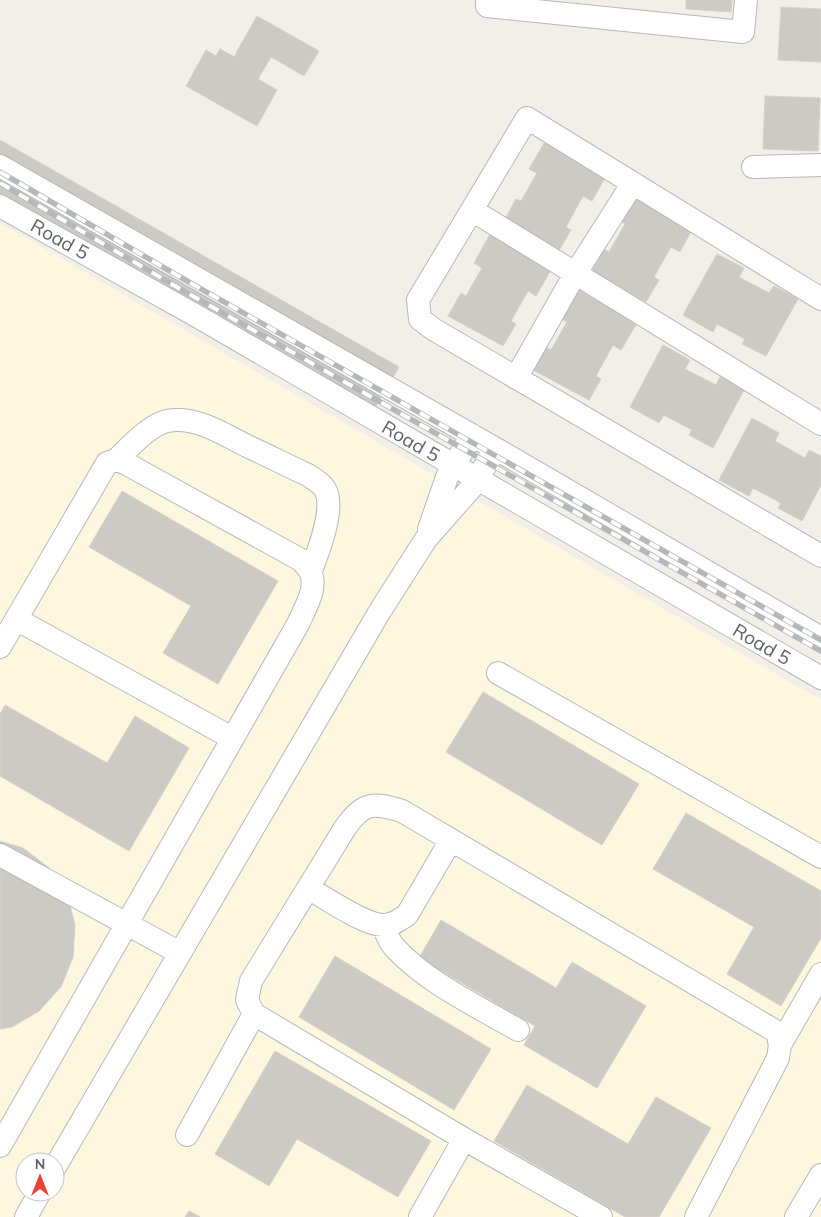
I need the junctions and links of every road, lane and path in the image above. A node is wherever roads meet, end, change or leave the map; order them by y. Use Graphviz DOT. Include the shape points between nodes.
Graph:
graph roads {
  1 [pos="487,0"];
  2 [pos="746,0"];
  3 [pos="821,165"];
  4 [pos="0,166"];
  5 [pos="753,167"];
  6 [pos="633,183"];
  7 [pos="0,206"];
  8 [pos="472,210"];
  9 [pos="575,274"];
  10 [pos="821,299"];
  11 [pos="516,378"];
  12 [pos="821,424"];
  13 [pos="472,435"];
  14 [pos="496,449"];
  15 [pos="116,460"];
  16 [pos="454,466"];
  17 [pos="476,479"];
  18 [pos="426,539"];
  19 [pos="818,548"];
  20 [pos="311,571"];
  21 [pos="16,619"];
  22 [pos="821,638"];
  23 [pos="0,647"];
  24 [pos="498,673"];
  25 [pos="821,678"];
  26 [pos="232,738"];
  27 [pos="451,840"];
  28 [pos="0,855"];
  29 [pos="821,857"];
  30 [pos="308,888"];
  31 [pos="126,925"];
  32 [pos="383,926"];
  33 [pos="180,954"];
  34 [pos="821,974"];
  35 [pos="254,1014"];
  36 [pos="518,1030"];
  37 [pos="780,1045"];
  38 [pos="187,1135"];
  39 [pos="464,1139"];
  40 [pos="0,1146"];
  41 [pos="64,1152"];
  42 [pos="821,1175"];
  43 [pos="34,1202"];
  44 [pos="26,1217"];
  45 [pos="420,1217"];
  46 [pos="600,1217"];
  47 [pos="696,1217"];
  48 [pos="796,1217"];
  1 -- 2 [label="street" via="487,6 743,32"];
  3 -- 5 [label="street"];
  4 -- 13 [label="street, Road 5"];
  6 -- 8 [label="street" via="527,118"];
  6 -- 9 [label="street"];
  6 -- 10 [label="street"];
  7 -- 16 [label="street, Road 5"];
  8 -- 9 [label="street"];
  8 -- 11 [label="street" via="418,300 420,319"];
  9 -- 11 [label="street"];
  9 -- 12 [label="street"];
  11 -- 19 [label="street"];
  13 -- 14 [label="street, Road 5"];
  13 -- 16 [label="street"];
  14 -- 17 [label="street"];
  14 -- 22 [label="street, Road 5"];
  15 -- 20 [label="street" via="300,560"];
  15 -- 20 [label="street" via="154,427 166,421 188,421 208,427 308,475 321,484 327,493 328,505 326,523"];
  15 -- 21 [label="street" via="107,463"];
  16 -- 17 [label="street, Road 5"];
  16 -- 18 [label="street"];
  17 -- 18 [label="street"];
  17 -- 25 [label="street, Road 5"];
  18 -- 33 [label="street" via="380,611"];
  20 -- 26 [label="street" via="313,584 308,603"];
  21 -- 23 [label="street"];
  21 -- 26 [label="street"];
  24 -- 29 [label="street"];
  26 -- 31 [label="street"];
  27 -- 30 [label="street" via="402,811 380,804 364,807 349,821"];
  27 -- 32 [label="street" via="407,915 396,923"];
  27 -- 37 [label="street" via="767,1025 777,1032"];
  28 -- 31 [label="street"];
  30 -- 32 [label="street" via="369,922"];
  30 -- 35 [label="street" via="251,981 247,1000"];
  31 -- 33 [label="street"];
  31 -- 40 [label="street"];
  32 -- 36 [label="street" via="395,948 414,966"];
  33 -- 41 [label="street"];
  34 -- 37 [label="street"];
  35 -- 38 [label="street"];
  35 -- 39 [label="street"];
  37 -- 47 [label="street" via="778,1058"];
  39 -- 45 [label="street"];
  39 -- 46 [label="street"];
  42 -- 48 [label="street"];
  43 -- 44 [label="street"];
}
